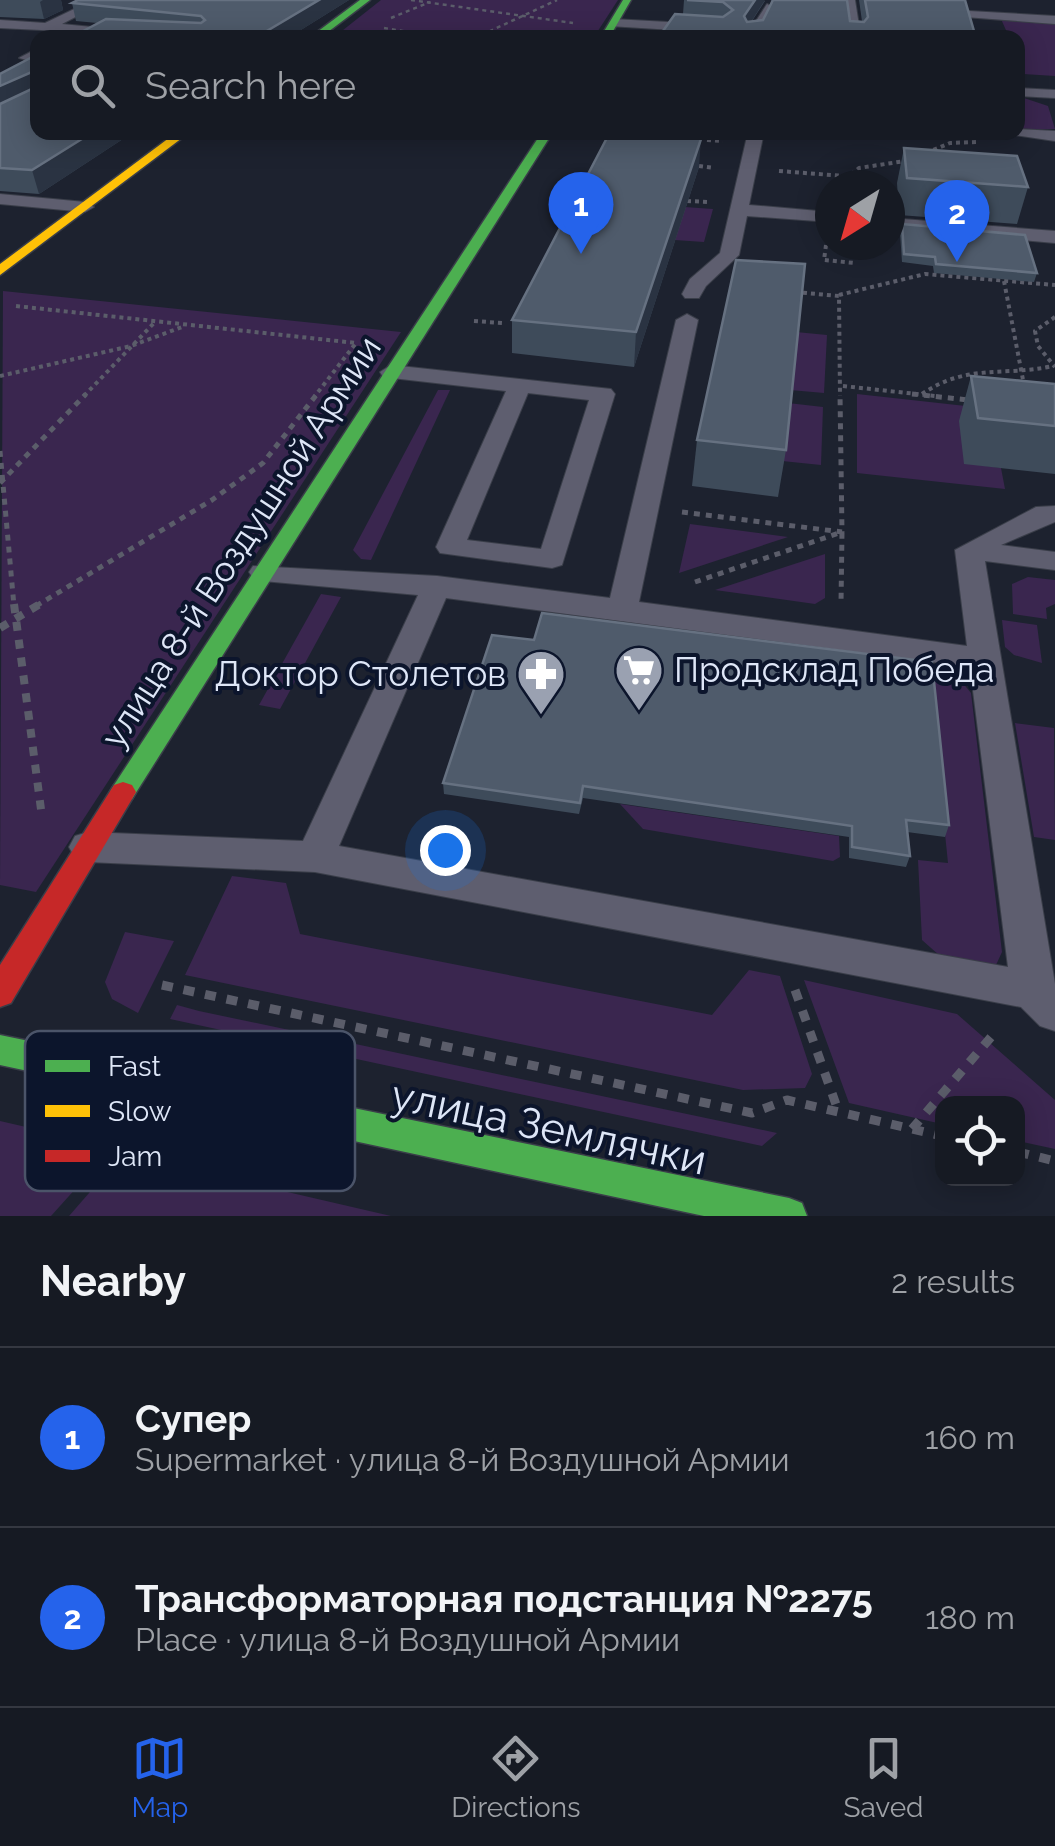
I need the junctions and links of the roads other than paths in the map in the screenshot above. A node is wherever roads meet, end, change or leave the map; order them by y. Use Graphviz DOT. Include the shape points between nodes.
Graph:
graph roads {
  1 [pos="366,0"];
  2 [pos="627,0"];
  3 [pos="820,0"];
  4 [pos="962,0"];
  5 [pos="97,2"];
  6 [pos="58,3"];
  7 [pos="768,7"];
  8 [pos="969,15"];
  9 [pos="1055,20"];
  10 [pos="0,24"];
  11 [pos="46,28"];
  12 [pos="721,28"];
  13 [pos="83,30"];
  14 [pos="324,30"];
  15 [pos="608,30"];
  16 [pos="755,30"];
  17 [pos="854,30"];
  18 [pos="977,30"];
  19 [pos="1025,93"];
  20 [pos="1054,97"];
  21 [pos="1025,134"];
  22 [pos="1055,136"];
  23 [pos="174,140"];
  24 [pos="543,140"];
  25 [pos="754,140"];
  26 [pos="0,199"];
  27 [pos="85,207"];
  28 [pos="740,210"];
  29 [pos="815,217"];
  30 [pos="905,224"];
  31 [pos="1055,237"];
  32 [pos="0,271"];
  33 [pos="392,372"];
  34 [pos="520,385"];
  35 [pos="1055,514"];
  36 [pos="969,550"];
  37 [pos="1055,561"];
  38 [pos="264,572"];
  39 [pos="437,585"];
  40 [pos="623,607"];
  41 [pos="986,659"];
  42 [pos="88,847"];
  43 [pos="315,857"];
  44 [pos="0,993"];
  45 [pos="1043,1001"];
  46 [pos="0,1050"];
  47 [pos="25,1055"];
  48 [pos="355,1125"];
  49 [pos="789,1216"];
  1 -- 14 [label="street"];
  2 -- 15 [label="street"];
  3 -- 17 [label="lane" via="850,2"];
  4 -- 8 [label="lane"];
  5 -- 6 [label="lane"];
  5 -- 11 [label="lane"];
  7 -- 16 [label="lane"];
  8 -- 9 [label="lane"];
  8 -- 18 [label="lane"];
  10 -- 11 [label="lane"];
  11 -- 13 [label="lane"];
  12 -- 15 [label="lane"];
  19 -- 20 [label="lane"];
  21 -- 22 [label="lane"];
  23 -- 27 [label="street"];
  24 -- 33 [label="street, улица 8-й Воздушной Армии"];
  25 -- 28 [label="lane"];
  26 -- 27 [label="lane"];
  27 -- 32 [label="street"];
  28 -- 29 [label="lane"];
  28 -- 40 [label="lane" via="728,256 697,283 689,307"];
  30 -- 31 [label="lane"];
  33 -- 34 [label="lane"];
  33 -- 38 [label="street, улица 8-й Воздушной Армии"];
  34 -- 34 [label="lane" via="604,394 552,559 450,546"];
  35 -- 36 [label="lane" via="1046,512"];
  36 -- 37 [label="lane"];
  36 -- 41 [label="lane"];
  38 -- 39 [label="lane"];
  38 -- 42 [label="street, улица 8-й Воздушной Армии"];
  39 -- 40 [label="lane"];
  39 -- 43 [label="lane"];
  40 -- 41 [label="lane"];
  41 -- 45 [label="lane"];
  42 -- 43 [label="lane"];
  42 -- 44 [label="street, улица 8-й Воздушной Армии"];
  43 -- 45 [label="lane" via="778,943"];
  46 -- 47 [label="street, улица Землячки"];
  48 -- 49 [label="street, улица Землячки"];
}
